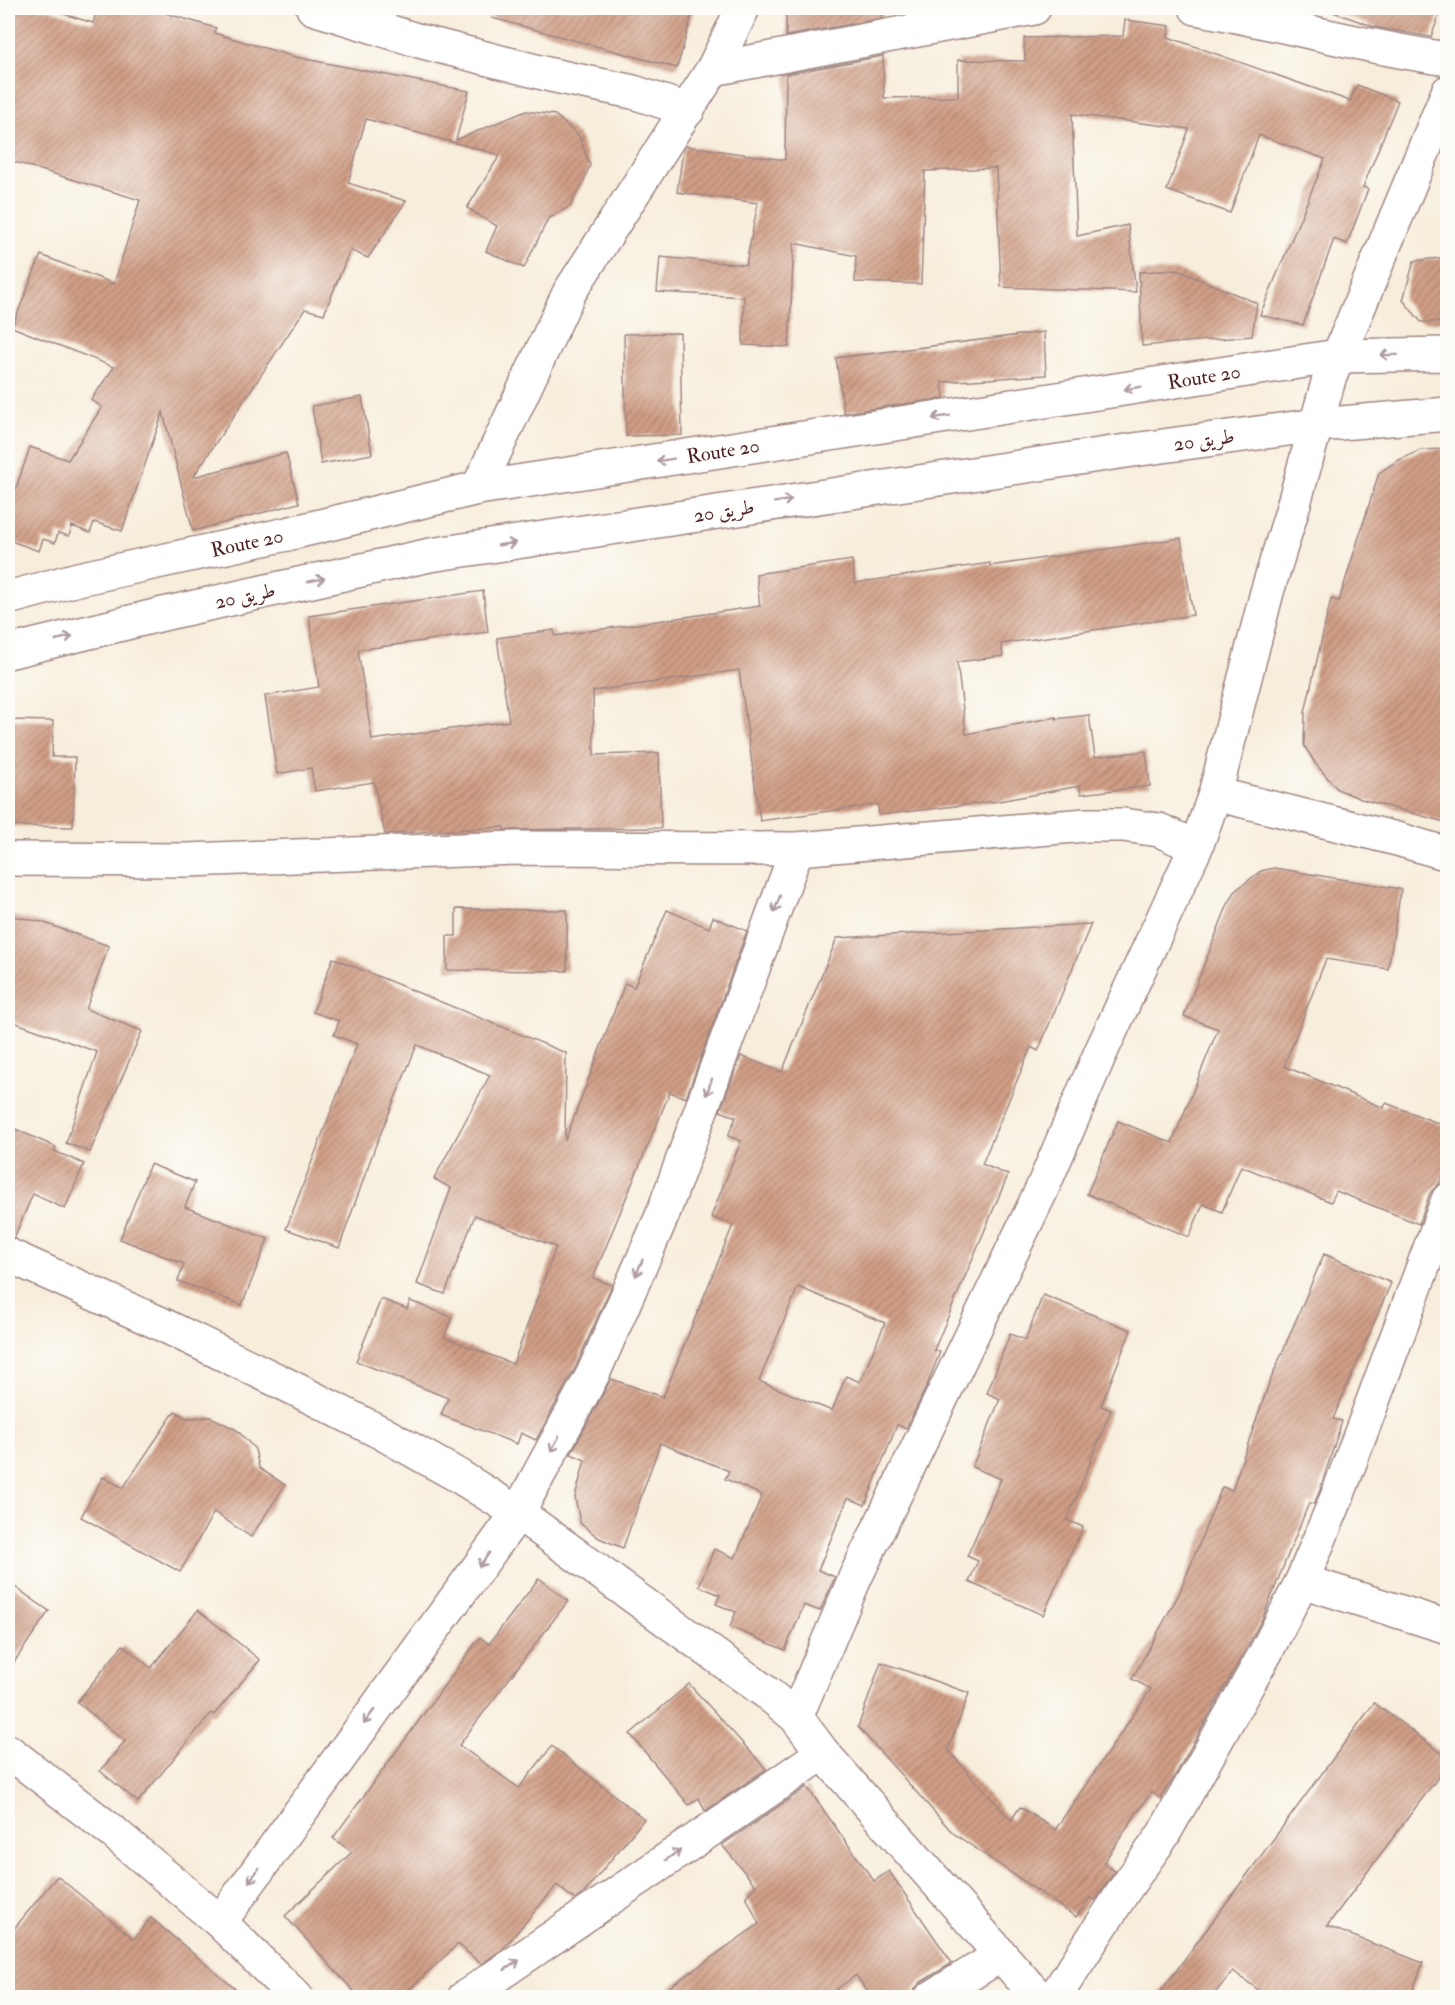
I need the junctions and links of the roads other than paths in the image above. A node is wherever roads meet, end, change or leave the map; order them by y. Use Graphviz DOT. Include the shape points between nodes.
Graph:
graph roads {
  1 [pos="313,8"];
  2 [pos="743,8"];
  3 [pos="1034,8"];
  4 [pos="1196,8"];
  5 [pos="1448,59"];
  6 [pos="713,69"];
  7 [pos="1448,93"];
  8 [pos="688,110"];
  9 [pos="1448,354"];
  10 [pos="1338,356"];
  11 [pos="1448,414"];
  12 [pos="1317,425"];
  13 [pos="478,489"];
  14 [pos="8,598"];
  15 [pos="8,652"];
  16 [pos="1215,794"];
  17 [pos="1196,848"];
  18 [pos="797,849"];
  19 [pos="1448,855"];
  20 [pos="8,859"];
  21 [pos="1448,1200"];
  22 [pos="8,1255"];
  23 [pos="518,1513"];
  24 [pos="1302,1581"];
  25 [pos="1448,1627"];
  26 [pos="796,1717"];
  27 [pos="8,1753"];
  28 [pos="823,1753"];
  29 [pos="220,1922"];
  30 [pos="1001,1955"];
  31 [pos="297,1998"];
  32 [pos="464,1998"];
  33 [pos="931,1998"];
  34 [pos="1039,1998"];
  35 [pos="1054,1998"];
  1 -- 8 [label="street" via="423,42 633,92"];
  2 -- 6 [label="street"];
  3 -- 6 [label="street"];
  4 -- 5 [label="street"];
  6 -- 8 [label="street"];
  7 -- 10 [label="street"];
  8 -- 13 [label="street" via="569,293"];
  9 -- 10 [label="street, Route 20, one-way"];
  10 -- 12 [label="street"];
  10 -- 13 [label="street, Route 20, one-way"];
  11 -- 12 [label="street, طريق 20"];
  15 -- 12 [label="street, طريق 20, one-way" via="430,555"];
  12 -- 16 [label="street" via="1267,592"];
  13 -- 14 [label="street, Route 20"];
  16 -- 17 [label="street"];
  16 -- 19 [label="street"];
  17 -- 18 [label="street" via="1159,830 1086,825"];
  17 -- 26 [label="street" via="1042,1189 855,1578"];
  18 -- 20 [label="street" via="516,848 187,860"];
  18 -- 23 [label="street, one-way" via="662,1216 593,1374"];
  21 -- 24 [label="street"];
  22 -- 23 [label="street" via="159,1323 351,1417"];
  23 -- 26 [label="street"];
  23 -- 29 [label="street, one-way"];
  24 -- 25 [label="street"];
  24 -- 35 [label="street" via="1163,1835"];
  26 -- 28 [label="street"];
  27 -- 29 [label="street" via="113,1832"];
  28 -- 30 [label="street"];
  32 -- 28 [label="street, one-way"];
  29 -- 31 [label="street"];
  30 -- 33 [label="street"];
  30 -- 34 [label="street"];
}
